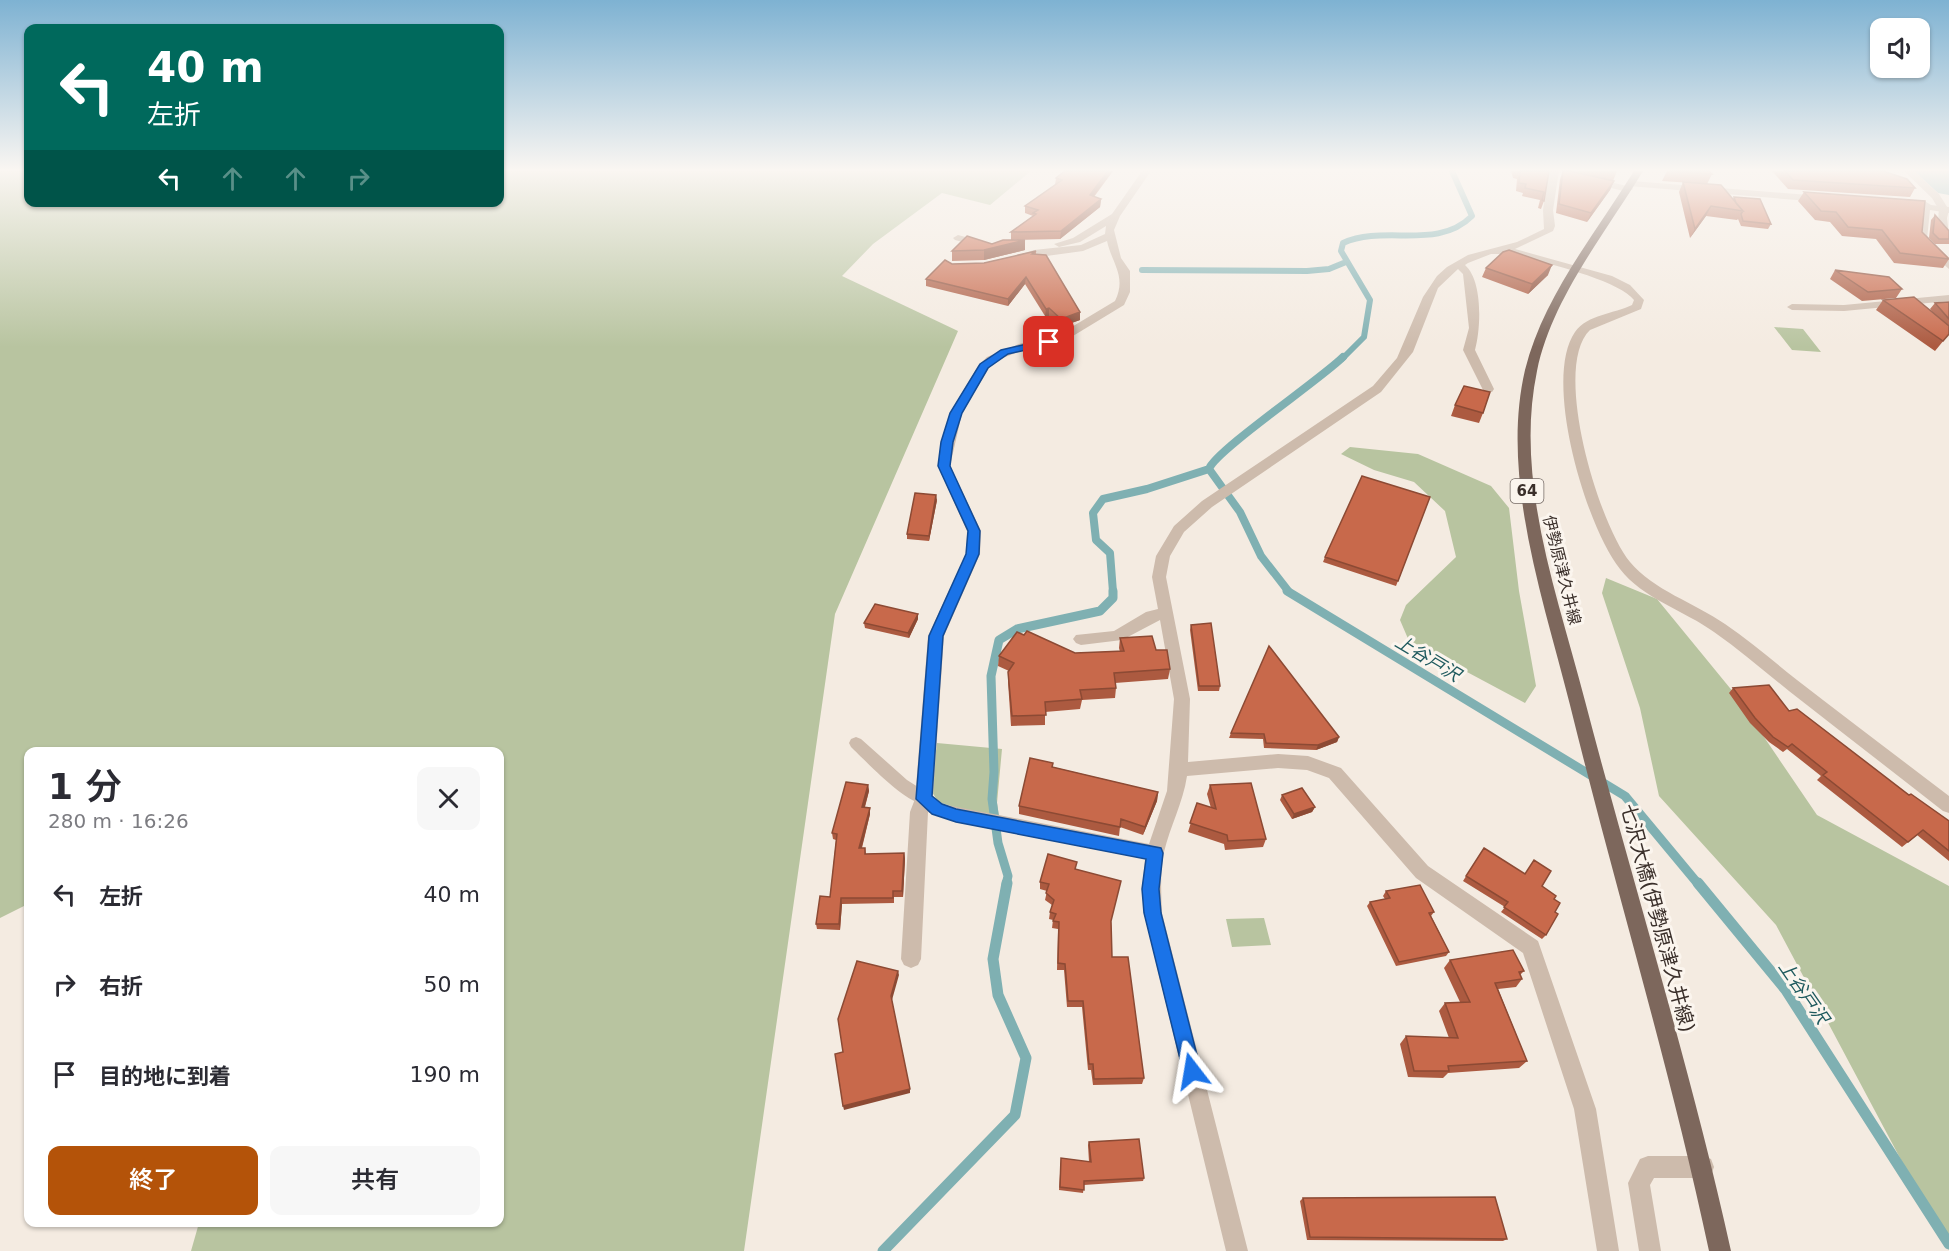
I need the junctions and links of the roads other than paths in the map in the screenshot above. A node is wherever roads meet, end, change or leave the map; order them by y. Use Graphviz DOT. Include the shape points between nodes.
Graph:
graph roads {
  1 [pos="1093,229"];
  2 [pos="1111,229"];
  3 [pos="1549,229"];
  4 [pos="1603,229"];
  5 [pos="1923,229"];
  6 [pos="1109,236"];
  7 [pos="958,238"];
  8 [pos="996,245"];
  9 [pos="1014,245"];
  10 [pos="1500,250"];
  11 [pos="1005,260"];
  12 [pos="1458,264"];
  13 [pos="1949,266"];
  14 [pos="1578,270"];
  15 [pos="1949,298"];
  16 [pos="1792,307"];
  17 [pos="1488,389"];
  18 [pos="1165,613"];
  19 [pos="1081,639"];
  20 [pos="1581,717"];
  21 [pos="856,743"];
  22 [pos="1179,770"];
  23 [pos="924,799"];
  24 [pos="1949,806"];
  25 [pos="1155,853"];
  26 [pos="911,959"];
  27 [pos="1703,1167"];
  28 [pos="1237,1251"];
  29 [pos="1608,1251"];
  30 [pos="1650,1251"];
  31 [pos="1720,1251"];
  1 -- 9 [label="street" via="1061,244"];
  2 -- 6 [label="street"];
  3 -- 10 [label="street"];
  4 -- 14 [label="main road, 伊勢原津久井線 / 64"];
  5 -- 13 [label="street" via="1922,240"];
  6 -- 11 [label="street" via="1083,248 1034,252"];
  6 -- 23 [label="street" via="1125,271 1125,292 1120,303 1064,337 1023,346 991,359 956,413 944,466 974,531 973,554 936,636"];
  7 -- 8 [label="lane"];
  10 -- 12 [label="street"];
  10 -- 14 [label="street"];
  12 -- 17 [label="street" via="1468,273 1475,328 1469,350"];
  12 -- 18 [label="street" via="1442,274 1433,286 1404,357 1377,389 1207,504 1179,529 1163,556 1160,577"];
  14 -- 20 [label="main road, 伊勢原津久井線 / 64" via="1551,313 1534,357 1523,441 1529,508"];
  14 -- 24 [label="street" via="1620,284 1639,300 1630,311 1591,323 1579,334 1573,348 1569,399 1579,457 1609,543 1625,566 1649,587 1709,620"];
  15 -- 16 [label="street" via="1844,308"];
  18 -- 19 [label="street" via="1151,616 1117,636"];
  18 -- 22 [label="street" via="1182,699"];
  20 -- 27 [label="main road, 七沢大橋(伊勢原津久井線) / 64"];
  21 -- 23 [label="lane" via="902,785"];
  22 -- 25 [label="street"];
  22 -- 29 [label="street" via="1278,761 1308,763 1335,773 1422,872 1531,947 1585,1109"];
  23 -- 25 [label="street" via="937,810 956,815"];
  23 -- 26 [label="street"];
  25 -- 28 [label="street" via="1153,913"];
  27 -- 30 [label="street" via="1648,1167 1639,1183"];
  27 -- 31 [label="main road, 64"];
}
